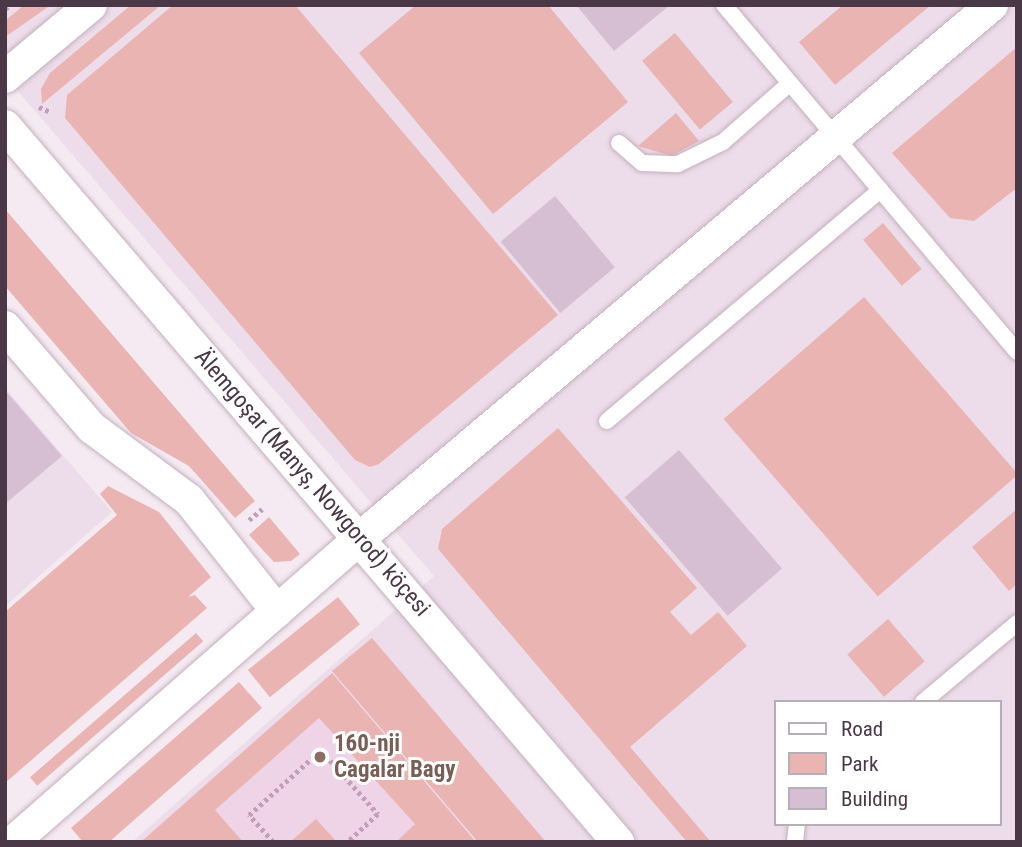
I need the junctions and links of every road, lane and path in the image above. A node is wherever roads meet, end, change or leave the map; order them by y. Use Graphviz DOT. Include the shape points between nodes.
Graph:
graph roads {
  1 [pos="10,5"];
  2 [pos="91,5"];
  3 [pos="724,5"];
  4 [pos="992,5"];
  5 [pos="5,9"];
  6 [pos="5,77"];
  7 [pos="790,83"];
  8 [pos="33,100"];
  9 [pos="51,112"];
  10 [pos="5,126"];
  11 [pos="837,138"];
  12 [pos="619,143"];
  13 [pos="880,190"];
  14 [pos="5,327"];
  15 [pos="1017,352"];
  16 [pos="607,421"];
  17 [pos="360,538"];
  18 [pos="277,611"];
  19 [pos="1017,623"];
  20 [pos="925,700"];
  21 [pos="13,842"];
  22 [pos="273,842"];
  23 [pos="348,842"];
  24 [pos="618,842"];
  1 -- 5 [label="path"];
  2 -- 6 [label="street"];
  3 -- 7 [label="lane"];
  4 -- 11 [label="street"];
  7 -- 11 [label="lane"];
  7 -- 12 [label="lane" via="723,142 678,164 642,163"];
  8 -- 9 [label="path"];
  10 -- 17 [label="street, Älemgoşar (Manyş, Nowgorod) köçesi"];
  11 -- 13 [label="lane"];
  11 -- 17 [label="street"];
  13 -- 15 [label="lane"];
  13 -- 16 [label="lane"];
  14 -- 18 [label="street" via="92,428 189,500"];
  17 -- 18 [label="street"];
  17 -- 24 [label="street, Älemgoşar (Manyş, Nowgorod) köçesi"];
  18 -- 21 [label="street"];
  19 -- 20 [label="lane"];
  22 -- 23 [label="path" via="248,815 321,750 378,814"];
}
